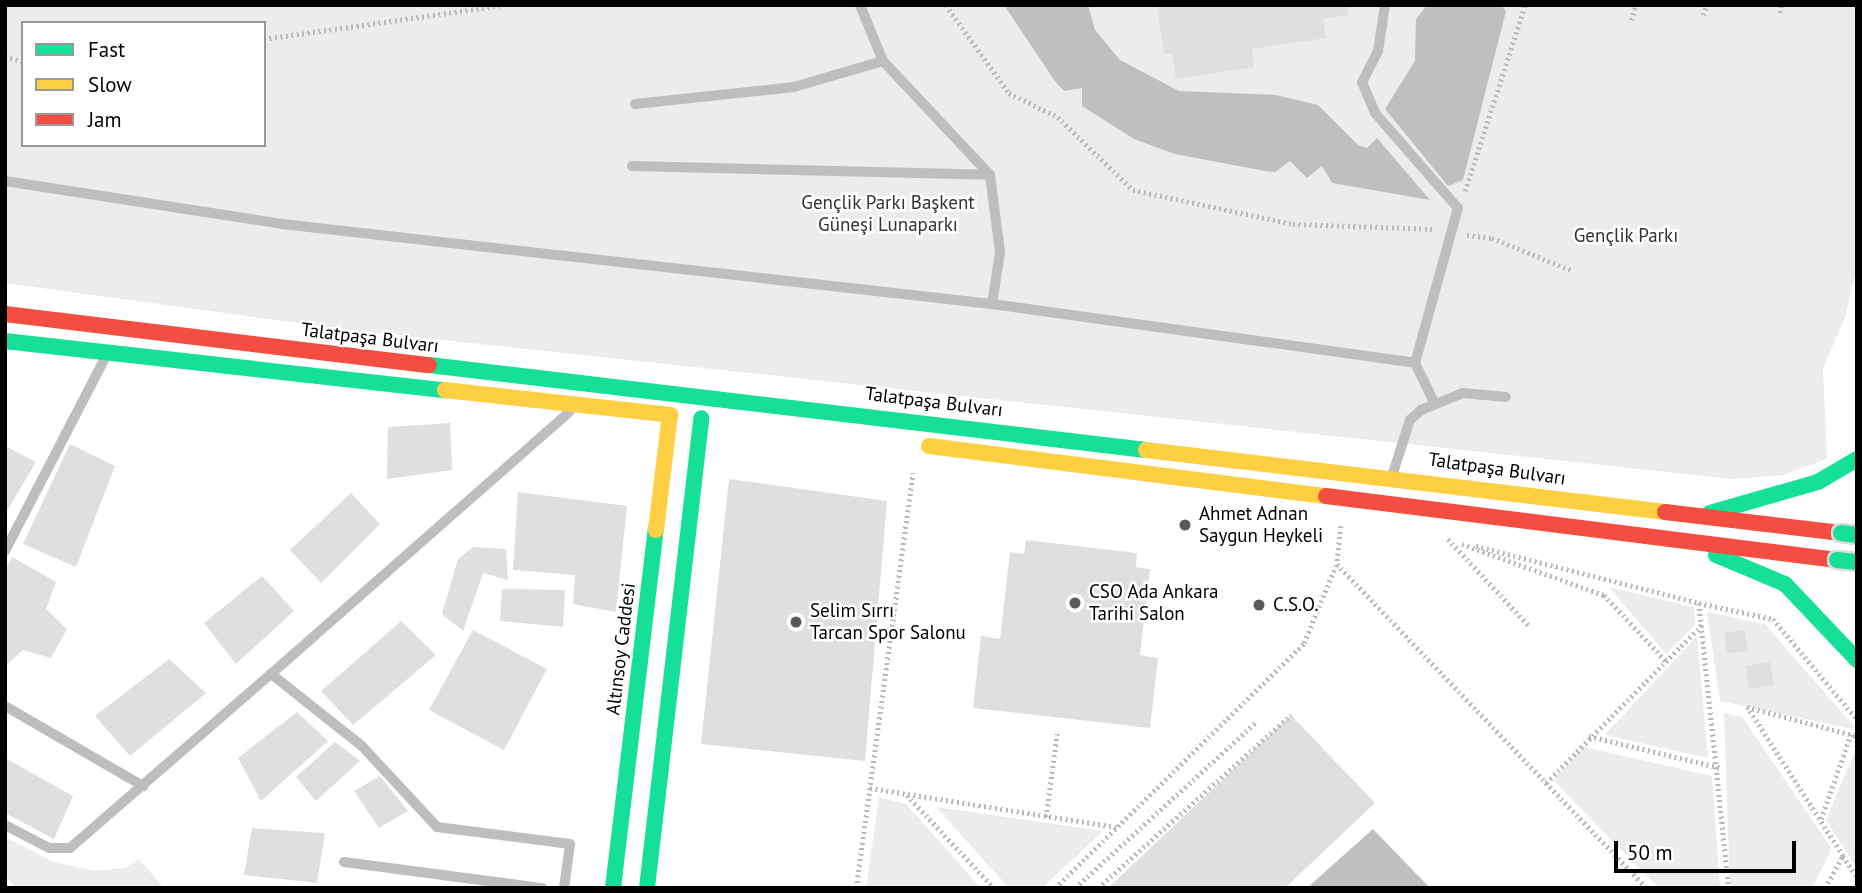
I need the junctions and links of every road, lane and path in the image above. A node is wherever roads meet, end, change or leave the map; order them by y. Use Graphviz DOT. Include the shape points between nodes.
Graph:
graph roads {
  1 [pos="502,5"];
  2 [pos="860,5"];
  3 [pos="946,5"];
  4 [pos="1385,5"];
  5 [pos="1525,5"];
  6 [pos="1636,5"];
  7 [pos="1707,5"];
  8 [pos="1781,5"];
  9 [pos="1780,13"];
  10 [pos="1703,15"];
  11 [pos="1630,20"];
  12 [pos="266,39"];
  13 [pos="883,61"];
  14 [pos="635,104"];
  15 [pos="632,166"];
  16 [pos="990,175"];
  17 [pos="5,181"];
  18 [pos="1458,208"];
  19 [pos="1451,228"];
  20 [pos="1571,270"];
  21 [pos="992,304"];
  22 [pos="5,314"];
  23 [pos="5,341"];
  24 [pos="107,354"];
  25 [pos="1415,363"];
  26 [pos="1506,397"];
  27 [pos="1434,402"];
  28 [pos="574,408"];
  29 [pos="670,415"];
  30 [pos="915,444"];
  31 [pos="1857,459"];
  32 [pos="913,473"];
  33 [pos="1392,475"];
  34 [pos="1345,498"];
  35 [pos="1697,518"];
  36 [pos="1849,534"];
  37 [pos="1448,538"];
  38 [pos="1692,542"];
  39 [pos="5,551"];
  40 [pos="1857,562"];
  41 [pos="1337,564"];
  42 [pos="1699,603"];
  43 [pos="1702,625"];
  44 [pos="1529,626"];
  45 [pos="1857,660"];
  46 [pos="1666,661"];
  47 [pos="271,674"];
  48 [pos="5,706"];
  49 [pos="1291,715"];
  50 [pos="1857,719"];
  51 [pos="1256,722"];
  52 [pos="1057,734"];
  53 [pos="1854,735"];
  54 [pos="1589,736"];
  55 [pos="1721,768"];
  56 [pos="1546,783"];
  57 [pos="143,786"];
  58 [pos="870,789"];
  59 [pos="907,794"];
  60 [pos="1046,817"];
  61 [pos="1820,820"];
  62 [pos="5,825"];
  63 [pos="1117,827"];
  64 [pos="1843,856"];
  65 [pos="344,862"];
  66 [pos="1857,877"];
  67 [pos="542,888"];
  68 [pos="564,888"];
  69 [pos="613,888"];
  70 [pos="647,888"];
  71 [pos="856,888"];
  72 [pos="994,888"];
  73 [pos="1055,888"];
  74 [pos="1075,888"];
  75 [pos="1098,888"];
  76 [pos="1647,888"];
  77 [pos="1729,888"];
  78 [pos="1825,888"];
  1 -- 12 [label="path"];
  2 -- 13 [label="lane"];
  3 -- 19 [label="path" via="1009,93 1058,117 1133,190 1293,224"];
  4 -- 18 [label="lane" via="1378,51 1362,82 1375,113"];
  5 -- 18 [label="path" via="1496,109"];
  6 -- 11 [label="path"];
  7 -- 10 [label="path"];
  8 -- 9 [label="path"];
  13 -- 14 [label="lane" via="794,87"];
  13 -- 16 [label="lane"];
  15 -- 16 [label="lane"];
  16 -- 21 [label="lane" via="1000,252"];
  17 -- 21 [label="lane" via="282,224"];
  18 -- 19 [label="lane"];
  19 -- 20 [label="path"];
  19 -- 25 [label="lane"];
  21 -- 25 [label="lane"];
  22 -- 33 [label="main road, Talatpaşa Bulvarı"];
  23 -- 24 [label="main road"];
  24 -- 28 [label="main road"];
  24 -- 39 [label="lane"];
  25 -- 27 [label="lane"];
  26 -- 27 [label="lane" via="1463,393"];
  27 -- 33 [label="lane" via="1410,420"];
  28 -- 29 [label="main road"];
  28 -- 47 [label="lane"];
  29 -- 69 [label="main road, Altınsoy Caddesi"];
  29 -- 70 [label="main road" via="708,419"];
  30 -- 34 [label="main road"];
  31 -- 35 [label="main road" via="1818,482"];
  32 -- 58 [label="path"];
  33 -- 35 [label="main road, Talatpaşa Bulvarı"];
  34 -- 38 [label="main road"];
  34 -- 41 [label="path"];
  35 -- 36 [label="main road, Talatpaşa Bulvarı"];
  37 -- 42 [label="path"];
  37 -- 44 [label="path"];
  37 -- 46 [label="path" via="1604,595"];
  38 -- 40 [label="main road, bridge"];
  38 -- 45 [label="main road" via="1785,584 1819,613"];
  41 -- 56 [label="path"];
  41 -- 63 [label="path" via="1304,643"];
  42 -- 43 [label="path"];
  42 -- 50 [label="path" via="1773,619"];
  43 -- 46 [label="path"];
  43 -- 55 [label="path"];
  46 -- 54 [label="path"];
  47 -- 57 [label="lane"];
  47 -- 68 [label="lane" via="371,754 437,827 570,844"];
  48 -- 57 [label="lane"];
  49 -- 75 [label="path"];
  51 -- 74 [label="path"];
  52 -- 60 [label="path"];
  53 -- 61 [label="path"];
  53 -- 61 [label="path" via="1747,707"];
  54 -- 55 [label="path"];
  54 -- 56 [label="path"];
  55 -- 77 [label="path"];
  56 -- 76 [label="path"];
  57 -- 62 [label="lane" via="70,848 49,848"];
  58 -- 59 [label="path"];
  58 -- 71 [label="path"];
  59 -- 60 [label="path"];
  59 -- 72 [label="path"];
  60 -- 63 [label="path"];
  61 -- 64 [label="path"];
  63 -- 73 [label="path"];
  64 -- 66 [label="path"];
  64 -- 78 [label="path"];
  65 -- 67 [label="lane"];
}
